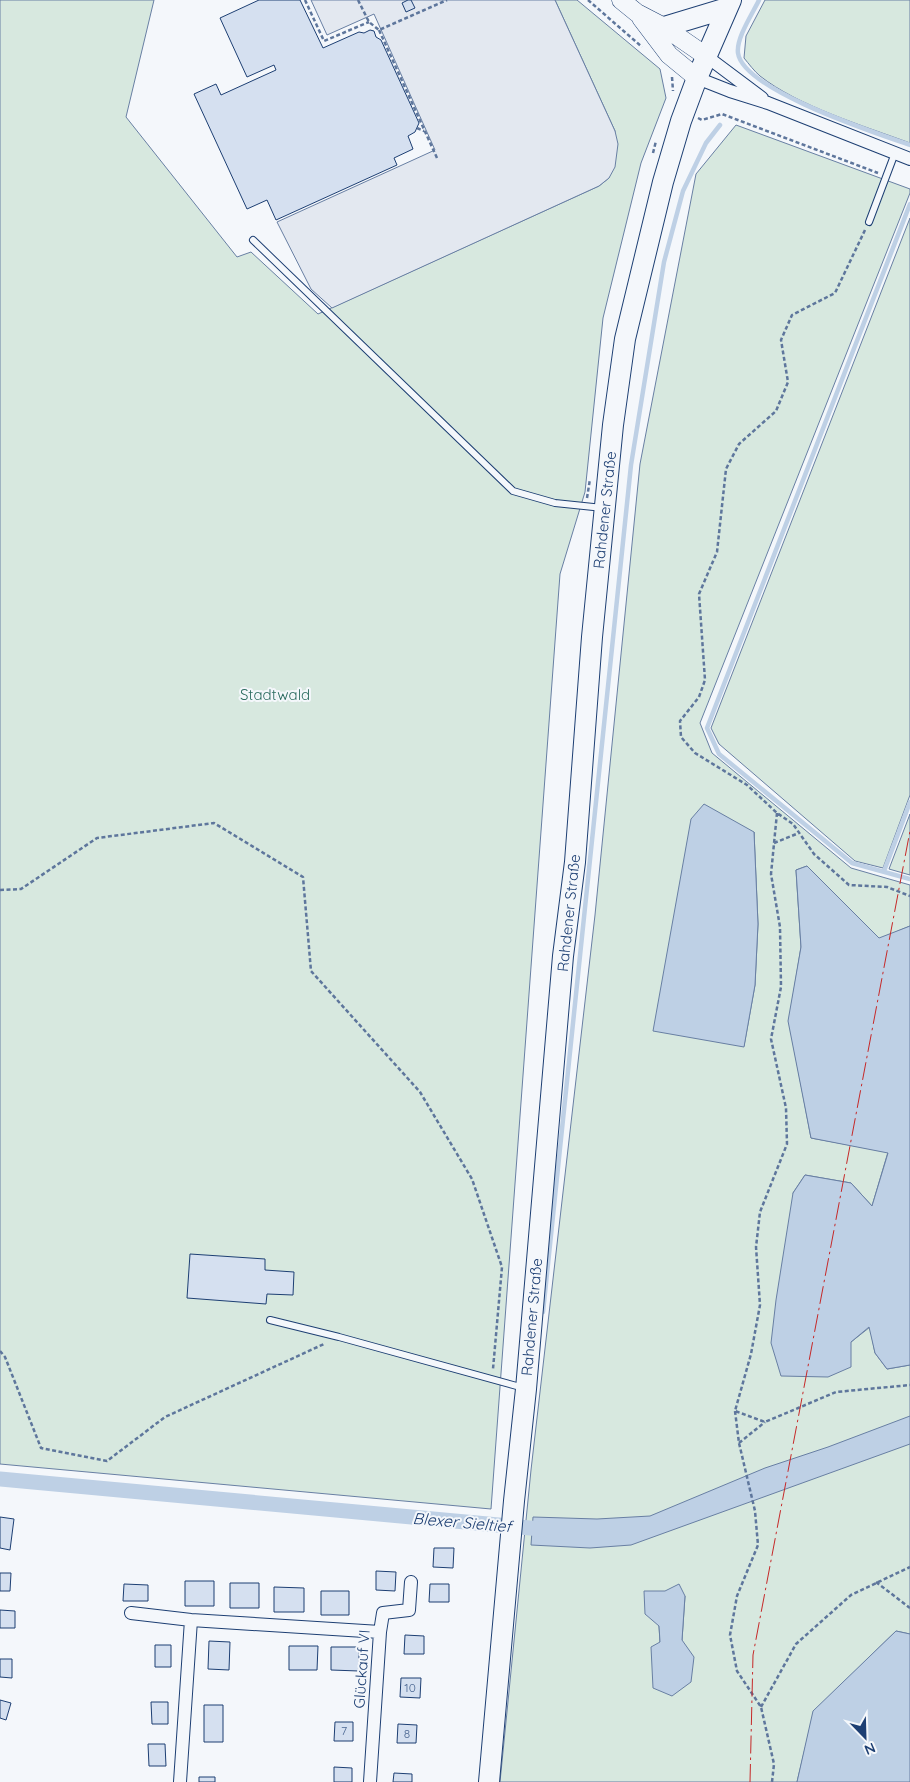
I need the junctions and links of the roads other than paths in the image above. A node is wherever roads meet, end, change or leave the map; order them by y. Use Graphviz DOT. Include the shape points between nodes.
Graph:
graph roads {
  1 [pos="621,0"];
  2 [pos="729,4"];
  3 [pos="637,13"];
  4 [pos="664,27"];
  5 [pos="706,56"];
  6 [pos="697,78"];
  7 [pos="768,103"];
  8 [pos="895,153"];
  9 [pos="910,159"];
  10 [pos="869,222"];
  11 [pos="252,240"];
  12 [pos="604,508"];
  13 [pos="270,1320"];
  14 [pos="526,1389"];
  15 [pos="411,1582"];
  16 [pos="131,1613"];
  17 [pos="191,1620"];
  18 [pos="380,1632"];
  19 [pos="180,1782"];
  20 [pos="370,1782"];
  21 [pos="489,1782"];
  1 -- 3 [label="street"];
  2 -- 4 [label="main road"];
  2 -- 5 [label="main road, Rahdener Straße"];
  3 -- 4 [label="street"];
  3 -- 6 [label="street" via="669,55"];
  4 -- 5 [label="street"];
  5 -- 6 [label="main road, Rahdener Straße"];
  5 -- 7 [label="street"];
  6 -- 7 [label="street"];
  6 -- 12 [label="main road, Rahdener Straße" via="664,182 625,339"];
  7 -- 8 [label="street"];
  8 -- 9 [label="street"];
  8 -- 10 [label="lane"];
  11 -- 12 [label="lane" via="513,491 555,503"];
  12 -- 14 [label="main road, Rahdener Straße"];
  13 -- 14 [label="lane" via="339,1336"];
  14 -- 21 [label="main road, Rahdener Straße"];
  15 -- 18 [label="street, Glückauf VI" via="409,1610 383,1613"];
  16 -- 17 [label="street"];
  17 -- 18 [label="street"];
  17 -- 19 [label="street"];
  18 -- 20 [label="street, Glückauf VI"];
}
